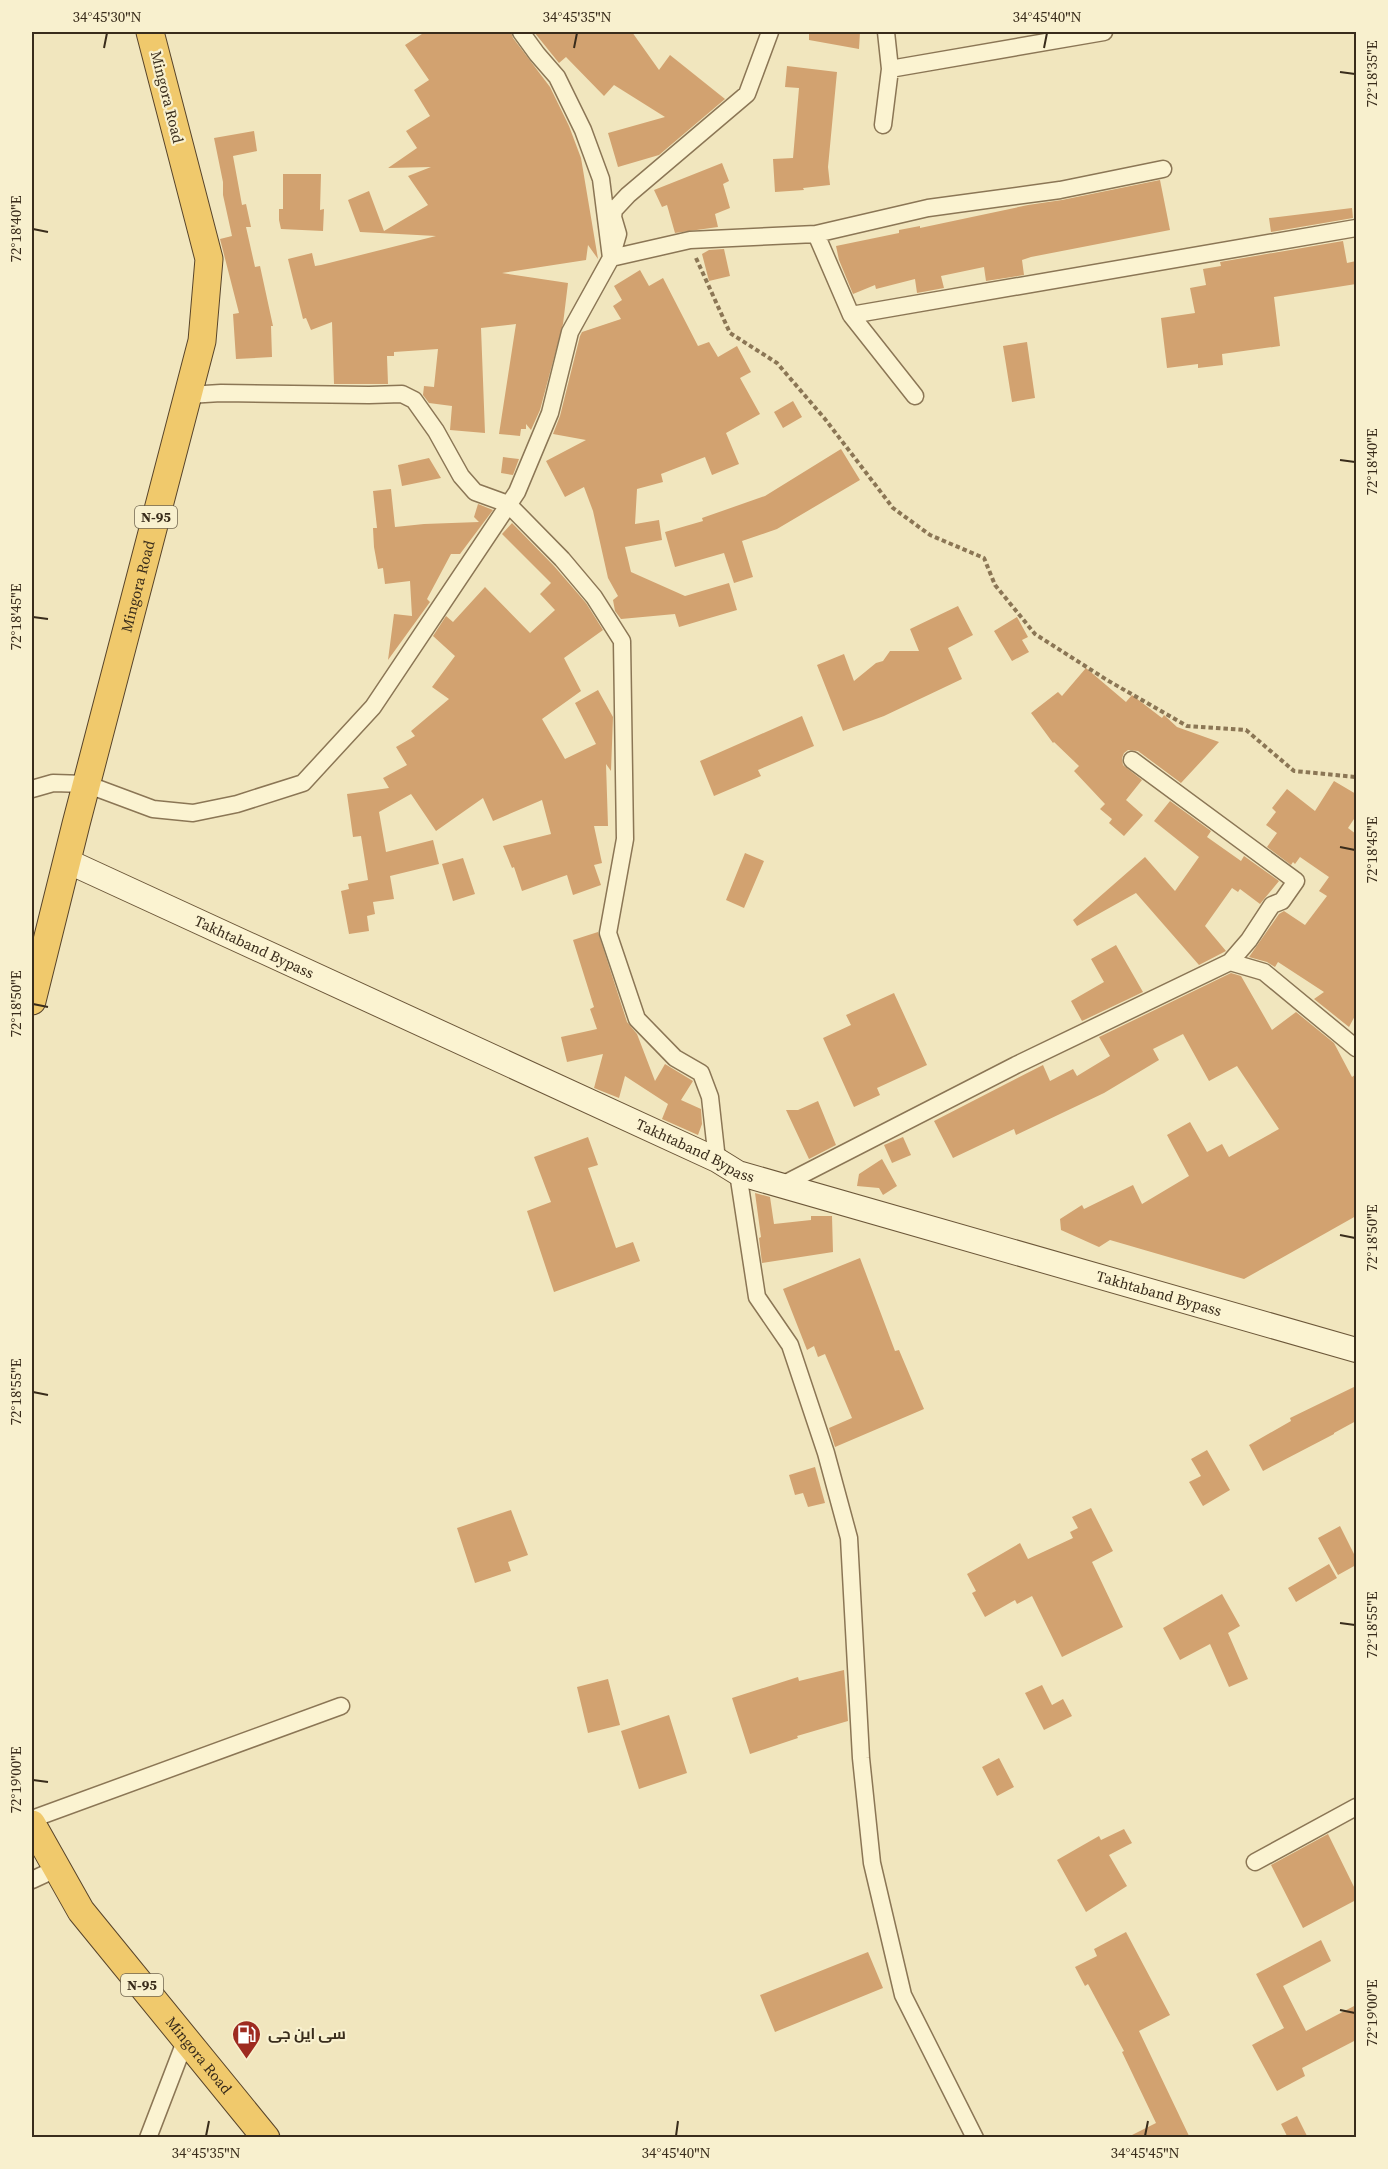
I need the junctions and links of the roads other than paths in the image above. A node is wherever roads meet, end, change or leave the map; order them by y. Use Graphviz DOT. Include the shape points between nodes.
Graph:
graph roads {
  1 [pos="150,32"];
  2 [pos="521,32"];
  3 [pos="770,32"];
  4 [pos="886,32"];
  5 [pos="1104,32"];
  6 [pos="890,69"];
  7 [pos="883,125"];
  8 [pos="1163,169"];
  9 [pos="1356,228"];
  10 [pos="816,234"];
  11 [pos="611,258"];
  12 [pos="850,315"];
  13 [pos="188,395"];
  14 [pos="915,396"];
  15 [pos="508,504"];
  16 [pos="1132,760"];
  17 [pos="86,784"];
  18 [pos="32,789"];
  19 [pos="67,861"];
  20 [pos="1230,962"];
  21 [pos="32,1001"];
  22 [pos="1356,1048"];
  23 [pos="717,1160"];
  24 [pos="738,1173"];
  25 [pos="782,1185"];
  26 [pos="1356,1350"];
  27 [pos="341,1706"];
  28 [pos="1356,1808"];
  29 [pos="32,1819"];
  30 [pos="32,1824"];
  31 [pos="1255,1862"];
  32 [pos="58,1869"];
  33 [pos="32,1880"];
  34 [pos="186,2039"];
  35 [pos="148,2138"];
  36 [pos="266,2138"];
  37 [pos="975,2138"];
  1 -- 13 [label="highway, Mingora Road / N-95" via="209,259 202,341"];
  2 -- 11 [label="street" via="557,77 583,130 601,179"];
  3 -- 11 [label="street" via="747,94 614,210 612,217 618,234"];
  4 -- 6 [label="street"];
  5 -- 6 [label="street"];
  6 -- 7 [label="street"];
  8 -- 10 [label="street" via="1060,190 928,208"];
  9 -- 12 [label="street"];
  10 -- 11 [label="street" via="690,240"];
  10 -- 12 [label="street"];
  11 -- 15 [label="street" via="570,332 550,413 517,492"];
  12 -- 14 [label="street"];
  13 -- 15 [label="street" via="402,393 414,400 475,492"];
  13 -- 17 [label="highway, Mingora Road / N-95"];
  15 -- 17 [label="street" via="372,707 303,783 193,813 153,809"];
  15 -- 23 [label="street" via="594,597 622,641 625,839 608,933 637,1019 675,1058 701,1073 710,1096"];
  16 -- 20 [label="street" via="1296,881 1282,901 1272,905"];
  17 -- 18 [label="street" via="53,783"];
  17 -- 19 [label="highway, Mingora Road / N-95"];
  19 -- 21 [label="highway, Mingora Road / N-95"];
  19 -- 23 [label="main road, Takhtaband Bypass"];
  20 -- 22 [label="street" via="1264,972"];
  20 -- 25 [label="street" via="1016,1065"];
  23 -- 24 [label="main road, Takhtaband Bypass"];
  24 -- 25 [label="main road, Takhtaband Bypass"];
  24 -- 37 [label="street" via="757,1297 790,1345 849,1538 861,1758 872,1863 903,1995"];
  25 -- 26 [label="main road, Takhtaband Bypass"];
  27 -- 29 [label="street"];
  28 -- 31 [label="street"];
  30 -- 32 [label="highway, Mingora Road / N-95"];
  32 -- 33 [label="street"];
  32 -- 34 [label="highway, Mingora Road / N-95" via="81,1911"];
  34 -- 35 [label="street"];
  34 -- 36 [label="highway, Mingora Road / N-95"];
}
